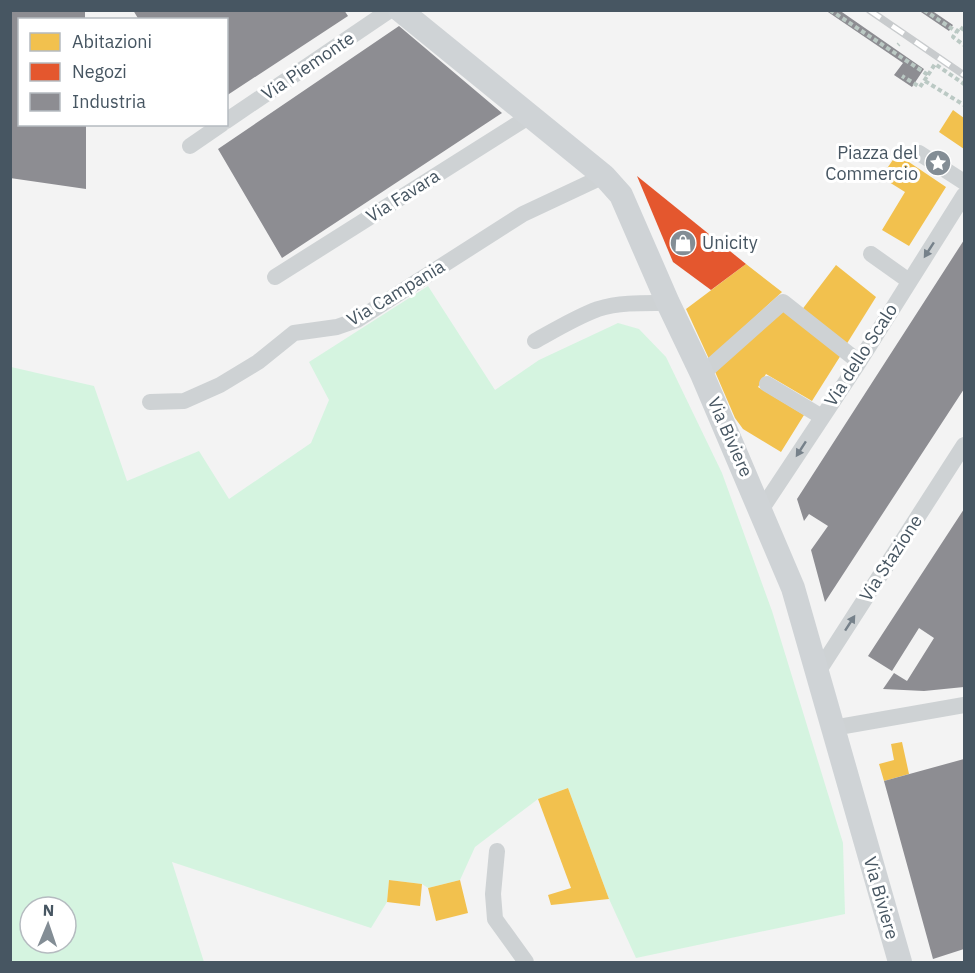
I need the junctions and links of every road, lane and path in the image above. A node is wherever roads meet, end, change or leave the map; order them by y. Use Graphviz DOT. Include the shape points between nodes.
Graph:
graph roads {
  1 [pos="390,10"];
  2 [pos="400,10"];
  3 [pos="830,10"];
  4 [pos="924,10"];
  5 [pos="964,30"];
  6 [pos="957,32"];
  7 [pos="964,45"];
  8 [pos="928,75"];
  9 [pos="902,76"];
  10 [pos="925,81"];
  11 [pos="964,84"];
  12 [pos="964,105"];
  13 [pos="530,116"];
  14 [pos="228,120"];
  15 [pos="219,126"];
  16 [pos="190,146"];
  17 [pos="919,153"];
  18 [pos="604,176"];
  19 [pos="964,182"];
  20 [pos="963,198"];
  21 [pos="871,254"];
  22 [pos="275,277"];
  23 [pos="909,281"];
  24 [pos="668,303"];
  25 [pos="536,341"];
  26 [pos="859,362"];
  27 [pos="702,374"];
  28 [pos="767,384"];
  29 [pos="150,402"];
  30 [pos="822,417"];
  31 [pos="964,445"];
  32 [pos="761,510"];
  33 [pos="818,672"];
  34 [pos="964,705"];
  35 [pos="833,728"];
  36 [pos="497,851"];
  37 [pos="526,963"];
  38 [pos="900,963"];
  1 -- 14 [label="street, Via Piemonte"];
  2 -- 13 [label="main road, Via Biviere"];
  3 -- 8 [label="path"];
  4 -- 6 [label="path"];
  5 -- 6 [label="path" via="960,27"];
  6 -- 7 [label="path" via="953,37"];
  8 -- 10 [label="path"];
  8 -- 11 [label="path" via="935,64"];
  9 -- 10 [label="path" via="920,87"];
  10 -- 12 [label="path"];
  13 -- 18 [label="main road, Via Biviere"];
  13 -- 22 [label="street, Via Favara"];
  15 -- 16 [label="street"];
  17 -- 19 [label="street"];
  18 -- 24 [label="main road, Via Biviere" via="621,195"];
  18 -- 29 [label="street, Via Campania" via="522,214 357,320 294,333 258,362 184,401"];
  20 -- 23 [label="street, Via dello Scalo, one-way"];
  21 -- 23 [label="street"];
  23 -- 26 [label="street, Via dello Scalo"];
  24 -- 25 [label="street" via="631,303 599,309"];
  24 -- 27 [label="main road, Via Biviere"];
  26 -- 27 [label="street" via="783,302"];
  26 -- 30 [label="street, Via dello Scalo"];
  27 -- 32 [label="main road, Via Biviere"];
  28 -- 30 [label="street"];
  30 -- 32 [label="street, Via dello Scalo, one-way"];
  33 -- 31 [label="street, Via Stazione, one-way"];
  32 -- 33 [label="main road, Via Biviere" via="793,588"];
  33 -- 35 [label="main road, Via Biviere"];
  34 -- 35 [label="street"];
  35 -- 38 [label="main road, Via Biviere"];
  36 -- 37 [label="street" via="495,919"];
}
